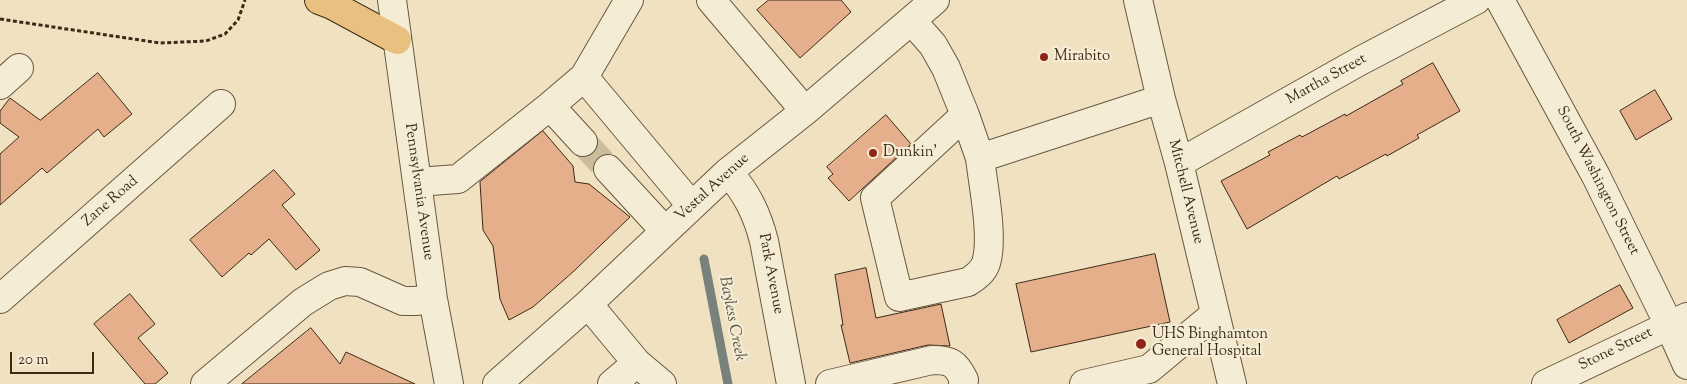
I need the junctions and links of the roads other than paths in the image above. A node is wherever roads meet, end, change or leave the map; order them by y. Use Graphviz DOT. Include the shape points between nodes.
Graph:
graph roads {
  1 [pos="319,0"];
  2 [pos="392,0"];
  3 [pos="629,0"];
  4 [pos="711,0"];
  5 [pos="935,0"];
  6 [pos="1138,0"];
  7 [pos="1476,0"];
  8 [pos="1500,0"];
  9 [pos="912,21"];
  10 [pos="397,40"];
  11 [pos="584,77"];
  12 [pos="1161,99"];
  13 [pos="221,104"];
  14 [pos="550,106"];
  15 [pos="805,111"];
  16 [pos="965,115"];
  17 [pos="583,142"];
  18 [pos="649,155"];
  19 [pos="980,158"];
  20 [pos="1179,163"];
  21 [pos="728,172"];
  22 [pos="417,182"];
  23 [pos="691,206"];
  24 [pos="665,231"];
  25 [pos="0,299"];
  26 [pos="433,299"];
  27 [pos="588,304"];
  28 [pos="1215,314"];
  29 [pos="1678,321"];
  30 [pos="637,363"];
  31 [pos="1687,366"];
  32 [pos="1150,376"];
  33 [pos="205,384"];
  34 [pos="449,384"];
  35 [pos="497,384"];
  36 [pos="612,384"];
  37 [pos="662,384"];
  38 [pos="791,384"];
  39 [pos="830,384"];
  40 [pos="963,384"];
  41 [pos="1084,384"];
  42 [pos="1232,384"];
  43 [pos="1546,384"];
  1 -- 10 [label="main road"];
  2 -- 10 [label="street, Pennsylvania Avenue"];
  3 -- 11 [label="street"];
  4 -- 15 [label="street"];
  5 -- 9 [label="street, Vestal Avenue"];
  6 -- 12 [label="street, Mitchell Avenue"];
  7 -- 20 [label="street, Martha Street"];
  8 -- 29 [label="street, South Washington Street"];
  9 -- 15 [label="street, Vestal Avenue"];
  9 -- 16 [label="street" via="933,44"];
  10 -- 22 [label="street, Pennsylvania Avenue"];
  11 -- 14 [label="street"];
  11 -- 18 [label="street"];
  12 -- 19 [label="street"];
  12 -- 20 [label="street, Mitchell Avenue"];
  13 -- 25 [label="street, Zane Road"];
  14 -- 17 [label="street"];
  14 -- 22 [label="street" via="458,179"];
  15 -- 21 [label="street, Vestal Avenue"];
  16 -- 19 [label="street"];
  16 -- 19 [label="street" via="874,198 899,297 968,282 978,276 986,264 990,240"];
  18 -- 23 [label="street"];
  18 -- 24 [label="street" via="614,175"];
  20 -- 28 [label="street, Mitchell Avenue"];
  21 -- 23 [label="street, Vestal Avenue"];
  21 -- 38 [label="street, Park Avenue" via="746,194 760,224"];
  22 -- 26 [label="street, Pennsylvania Avenue"];
  23 -- 24 [label="street, Vestal Avenue"];
  24 -- 27 [label="street, Vestal Avenue"];
  26 -- 33 [label="street" via="403,301 360,282 345,281 329,286 302,302"];
  26 -- 34 [label="street, Pennsylvania Avenue"];
  27 -- 30 [label="street"];
  27 -- 35 [label="street, Vestal Avenue"];
  28 -- 32 [label="street"];
  28 -- 42 [label="street, Mitchell Avenue"];
  29 -- 31 [label="street, South Washington Street"];
  29 -- 43 [label="street, Stone Street"];
  30 -- 36 [label="street"];
  30 -- 37 [label="street"];
  32 -- 41 [label="street"];
  39 -- 40 [label="street" via="932,360 947,360 958,368"];
}
